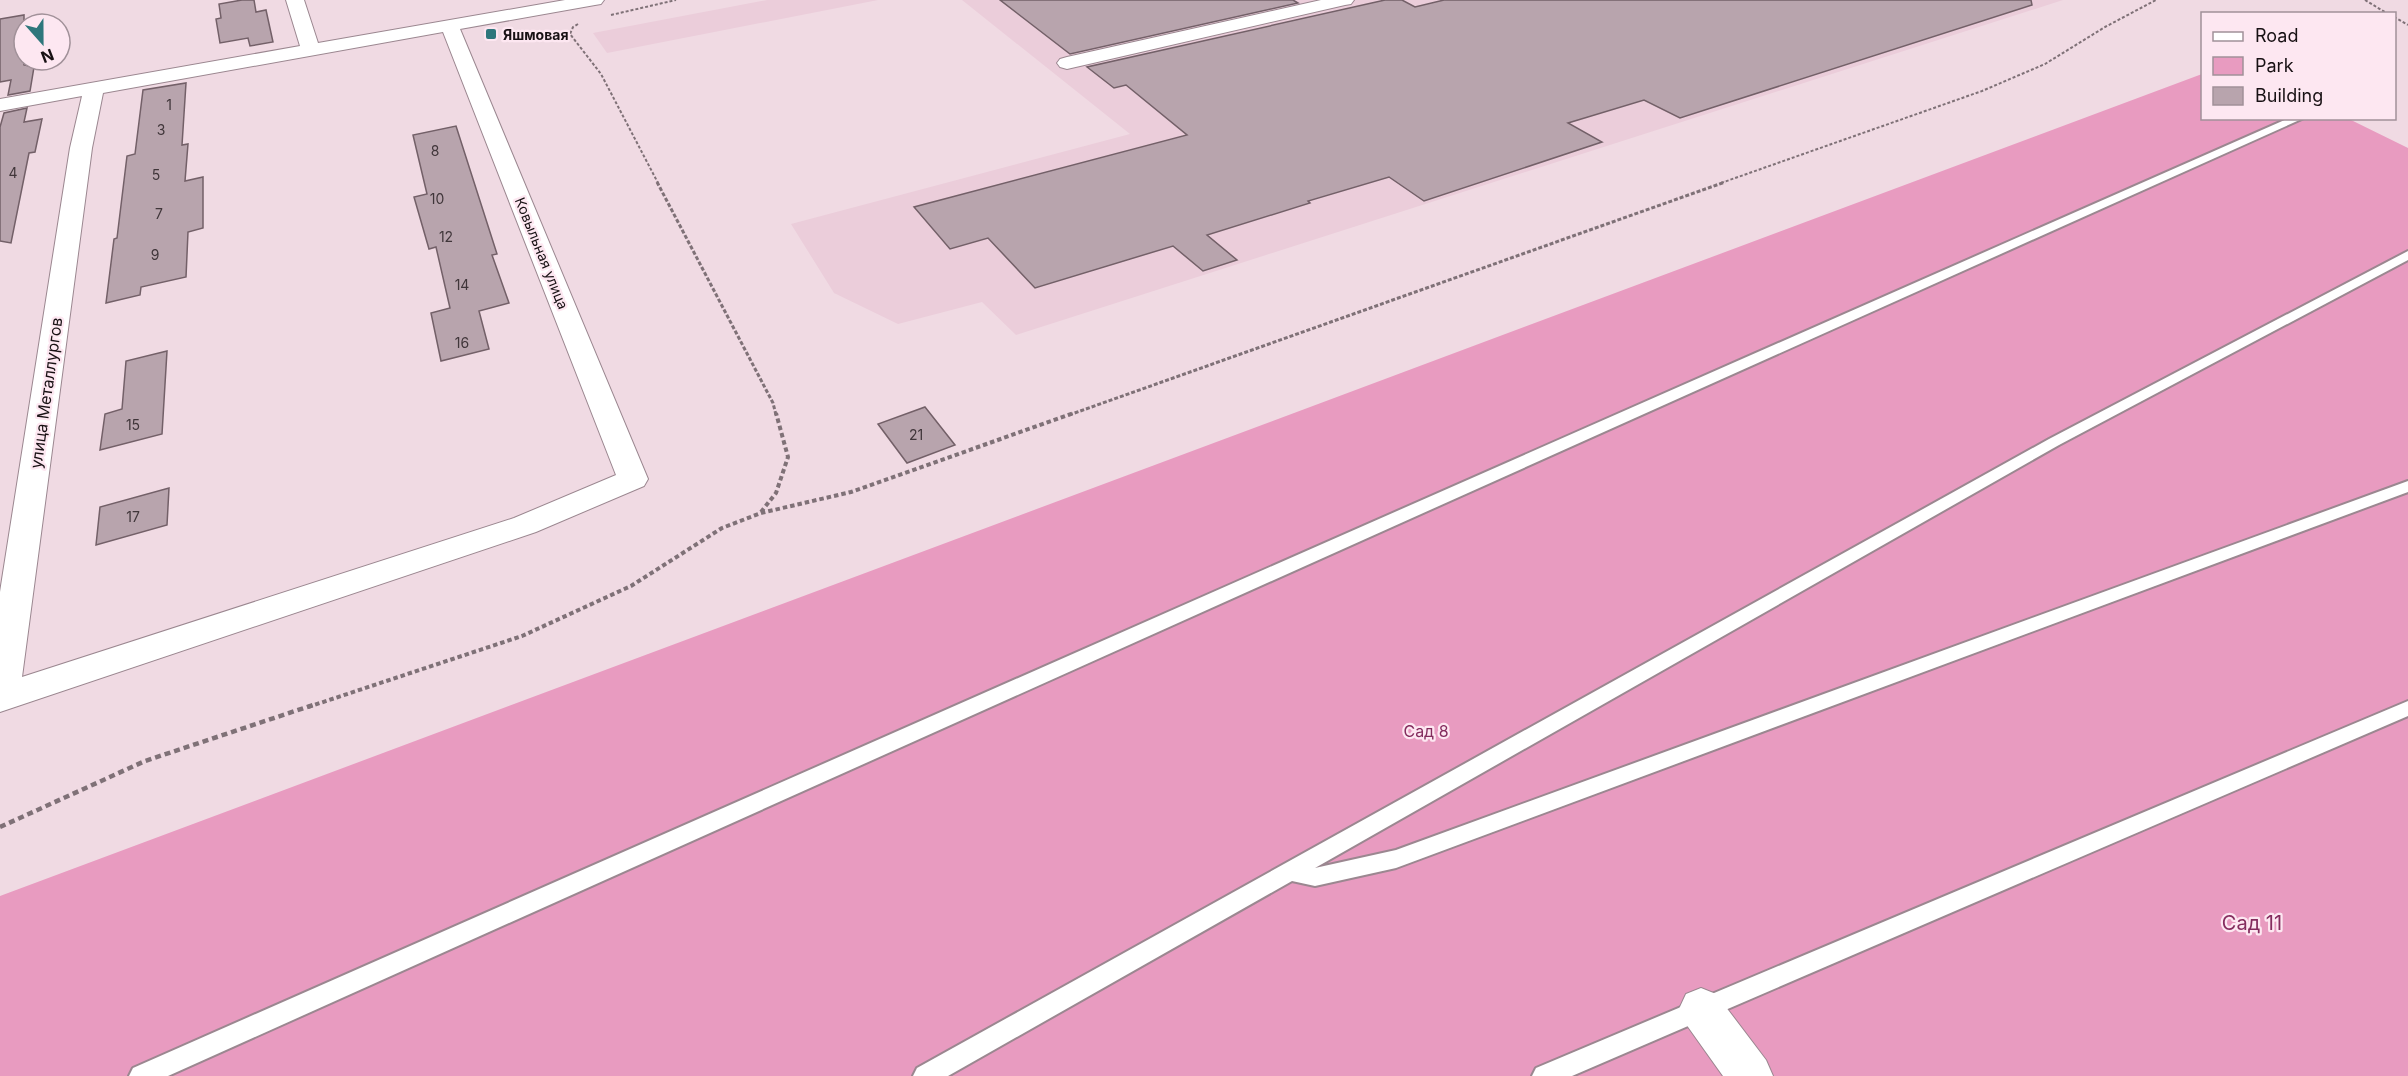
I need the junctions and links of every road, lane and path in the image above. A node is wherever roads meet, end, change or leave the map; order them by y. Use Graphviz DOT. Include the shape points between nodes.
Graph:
graph roads {
  1 [pos="295,0"];
  2 [pos="595,0"];
  3 [pos="676,0"];
  4 [pos="1345,0"];
  5 [pos="2156,0"];
  6 [pos="2365,0"];
  7 [pos="2385,12"];
  8 [pos="610,15"];
  9 [pos="580,23"];
  10 [pos="450,27"];
  11 [pos="311,51"];
  12 [pos="1066,63"];
  13 [pos="94,89"];
  14 [pos="0,105"];
  15 [pos="2294,120"];
  16 [pos="2408,255"];
  17 [pos="2408,486"];
  18 [pos="761,513"];
  19 [pos="1,698"];
  20 [pos="2408,708"];
  21 [pos="0,826"];
  22 [pos="1292,872"];
  23 [pos="1701,1009"];
  24 [pos="141,1076"];
  25 [pos="926,1076"];
  26 [pos="1544,1076"];
  27 [pos="1750,1076"];
  1 -- 11 [label="street"];
  2 -- 10 [label="street"];
  3 -- 8 [label="path"];
  4 -- 12 [label="street"];
  5 -- 18 [label="path" via="2045,64 1982,91 851,492"];
  6 -- 7 [label="path"];
  9 -- 18 [label="path" via="570,34 601,74 773,404 789,457 776,493"];
  10 -- 11 [label="street"];
  10 -- 19 [label="street, Ковыльная улица" via="633,479 525,525"];
  11 -- 13 [label="street"];
  13 -- 14 [label="street"];
  13 -- 19 [label="street, улица Металлургов" via="79,160"];
  15 -- 24 [label="lane"];
  16 -- 22 [label="lane" via="2054,442"];
  17 -- 22 [label="lane" via="1395,860 1315,878"];
  18 -- 21 [label="path" via="722,528 631,586 522,636 145,761"];
  20 -- 23 [label="lane"];
  22 -- 25 [label="lane"];
  23 -- 26 [label="lane"];
  23 -- 27 [label="street"];
}
